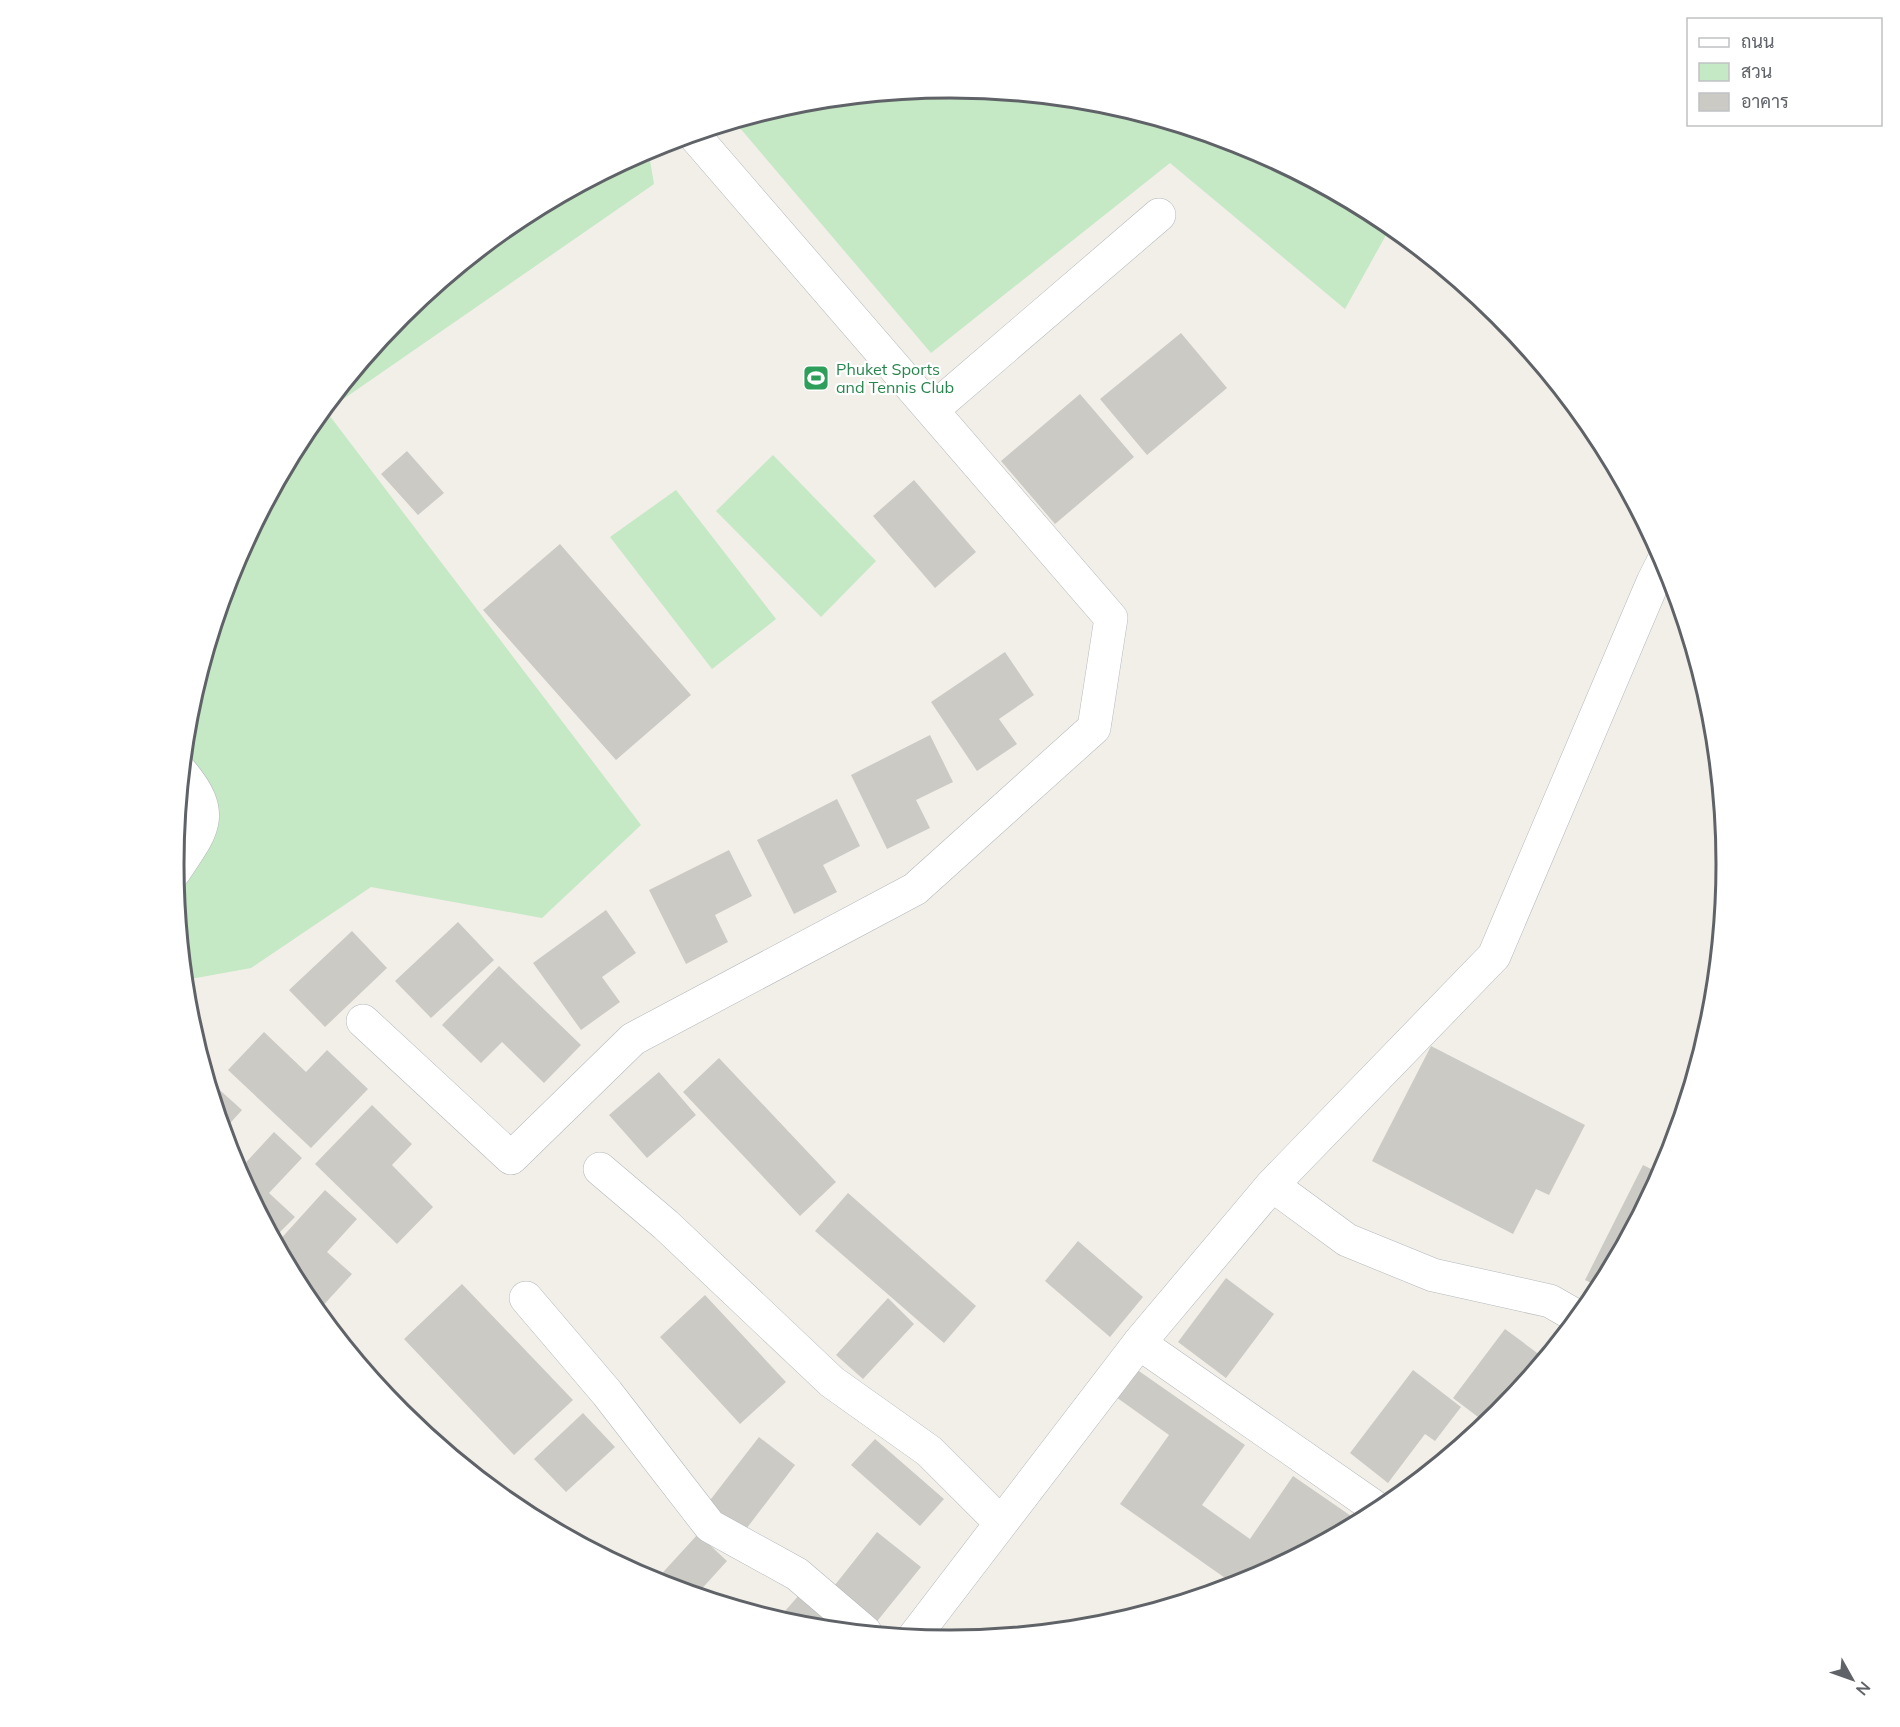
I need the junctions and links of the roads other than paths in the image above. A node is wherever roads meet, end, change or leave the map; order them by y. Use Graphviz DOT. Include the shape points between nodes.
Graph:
graph roads {
  1 [pos="698,140"];
  2 [pos="1159,215"];
  3 [pos="932,410"];
  4 [pos="1658,571"];
  5 [pos="189,782"];
  6 [pos="184,856"];
  7 [pos="363,1021"];
  8 [pos="600,1169"];
  9 [pos="1272,1185"];
  10 [pos="526,1298"];
  11 [pos="1570,1313"];
  12 [pos="1139,1343"];
  13 [pos="1370,1504"];
  14 [pos="1001,1523"];
  15 [pos="855,1624"];
  16 [pos="920,1629"];
  1 -- 3 [label="street"];
  2 -- 3 [label="street"];
  3 -- 7 [label="street" via="1111,618 1094,728 915,889 633,1039 511,1158"];
  4 -- 9 [label="street" via="1494,956"];
  5 -- 6 [label="street" via="204,809 201,831"];
  8 -- 14 [label="street" via="666,1225 832,1382 929,1451"];
  9 -- 11 [label="street" via="1347,1240 1433,1275 1550,1301"];
  9 -- 12 [label="street"];
  10 -- 15 [label="street" via="607,1393 711,1526 797,1574"];
  12 -- 13 [label="street"];
  12 -- 14 [label="street"];
  14 -- 16 [label="street"];
}
